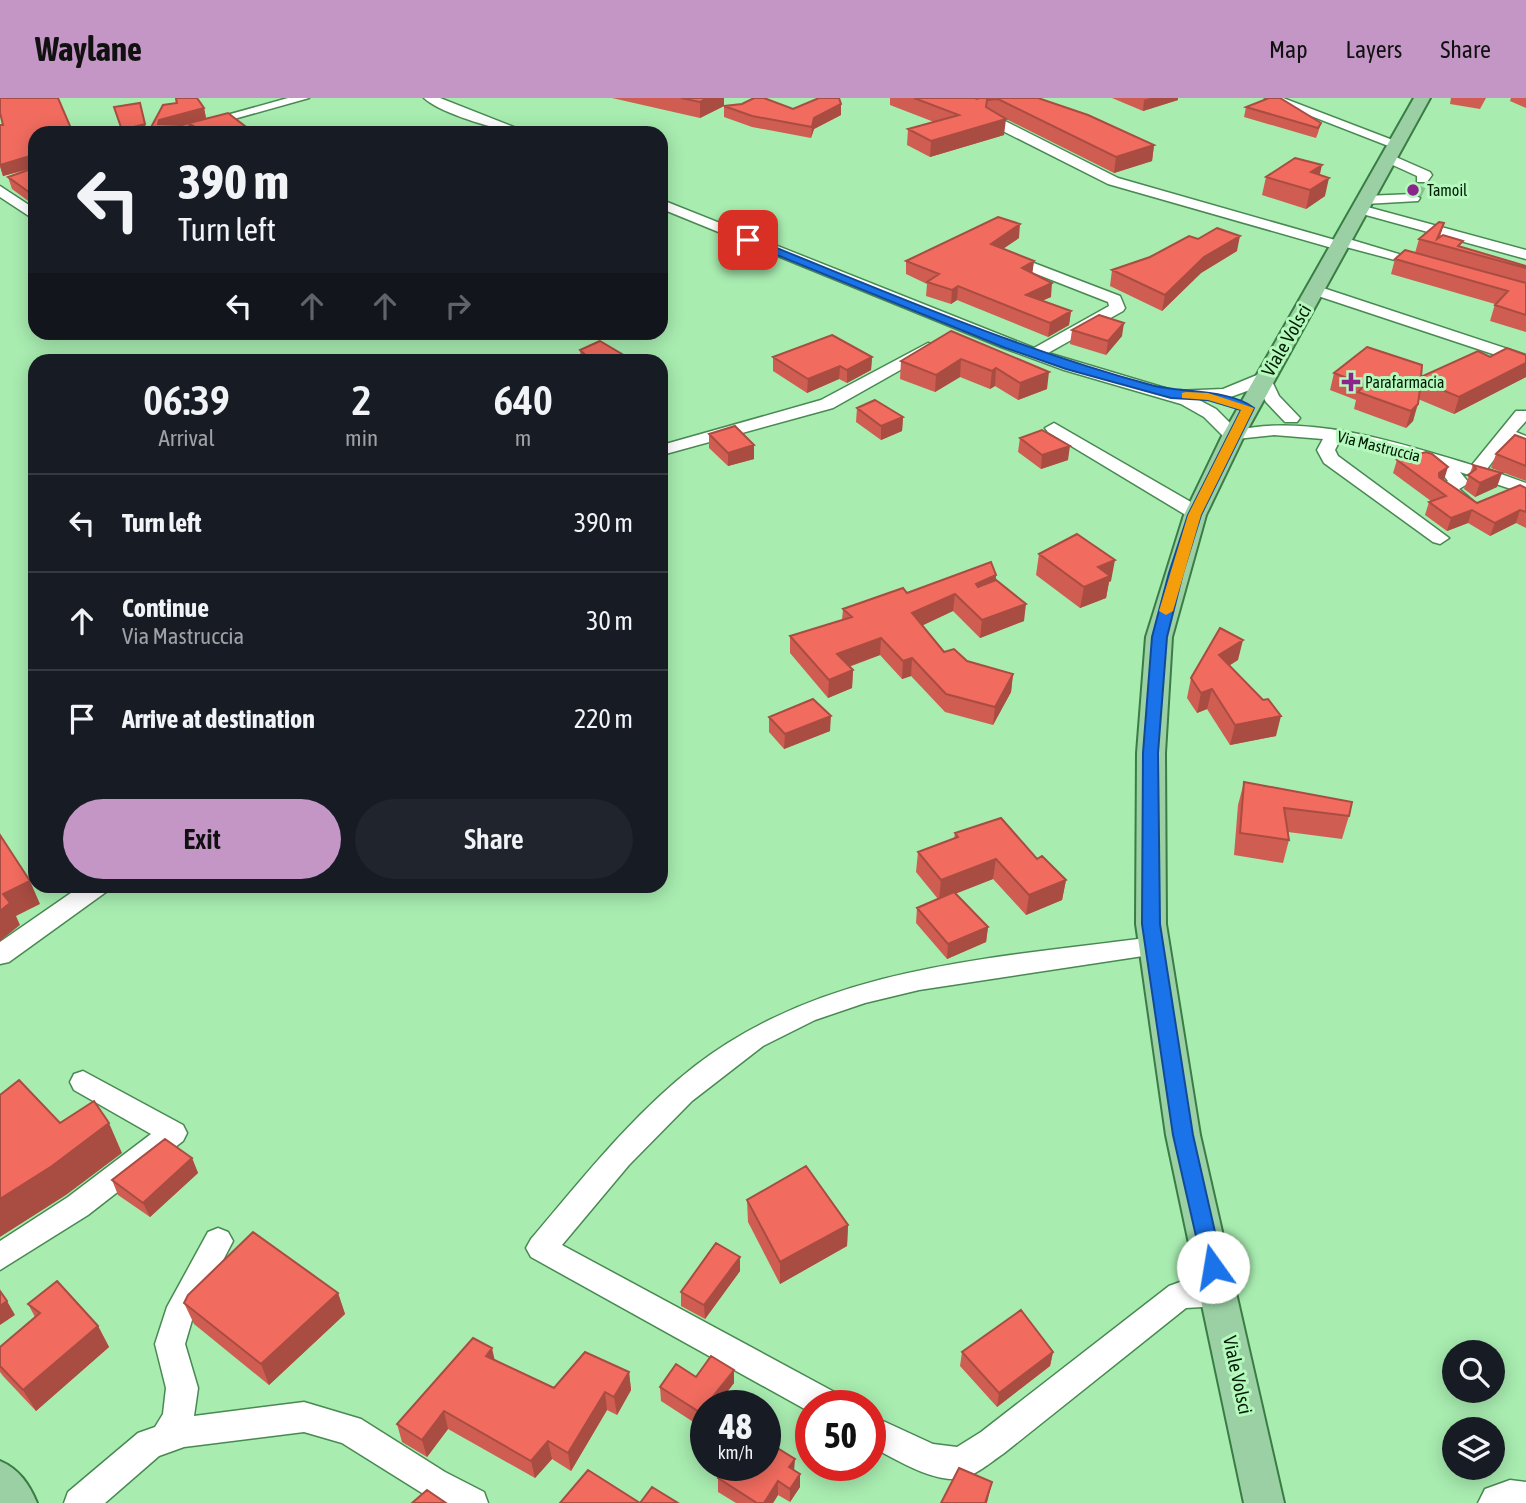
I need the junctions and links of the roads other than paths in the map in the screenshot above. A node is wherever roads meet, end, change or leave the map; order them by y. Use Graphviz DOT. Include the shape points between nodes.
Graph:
graph roads {
  1 [pos="303,98"];
  2 [pos="430,98"];
  3 [pos="1271,98"];
  4 [pos="1422,98"];
  5 [pos="992,120"];
  6 [pos="196,126"];
  7 [pos="508,126"];
  8 [pos="1392,151"];
  9 [pos="1422,179"];
  10 [pos="3,186"];
  11 [pos="1413,198"];
  12 [pos="1363,204"];
  13 [pos="668,206"];
  14 [pos="28,209"];
  15 [pos="1341,244"];
  16 [pos="1526,255"];
  17 [pos="1008,258"];
  18 [pos="1439,268"];
  19 [pos="1314,290"];
  20 [pos="971,330"];
  21 [pos="1035,354"];
  22 [pos="1526,360"];
  23 [pos="1264,379"];
  24 [pos="1201,400"];
  25 [pos="1526,416"];
  26 [pos="1242,418"];
  27 [pos="1299,425"];
  28 [pos="1054,428"];
  29 [pos="1334,435"];
  30 [pos="1505,435"];
  31 [pos="1526,442"];
  32 [pos="668,448"];
  33 [pos="1446,462"];
  34 [pos="1477,470"];
  35 [pos="1523,487"];
  36 [pos="1196,513"];
  37 [pos="1440,538"];
  38 [pos="88,893"];
  39 [pos="1154,946"];
  40 [pos="0,955"];
  41 [pos="83,1082"];
  42 [pos="218,1241"];
  43 [pos="0,1257"];
  44 [pos="1219,1293"];
  45 [pos="800,1390"];
  46 [pos="886,1438"];
  47 [pos="165,1439"];
  48 [pos="0,1481"];
  49 [pos="1526,1498"];
  50 [pos="17,1503"];
  51 [pos="80,1503"];
  52 [pos="472,1503"];
  53 [pos="1264,1503"];
  54 [pos="1494,1503"];
  1 -- 6 [label="street"];
  2 -- 7 [label="street"];
  3 -- 8 [label="street"];
  4 -- 8 [label="main road, Viale Volsci"];
  5 -- 15 [label="street" via="1113,181"];
  8 -- 9 [label="street" via="1425,175"];
  8 -- 12 [label="main road, Viale Volsci"];
  10 -- 14 [label="street"];
  11 -- 12 [label="lane"];
  12 -- 15 [label="main road, Viale Volsci"];
  12 -- 16 [label="street"];
  13 -- 20 [label="street"];
  15 -- 18 [label="street"];
  15 -- 19 [label="main road, Viale Volsci"];
  17 -- 21 [label="street" via="1090,288 1117,304"];
  19 -- 22 [label="lane"];
  19 -- 23 [label="main road, Viale Volsci"];
  20 -- 21 [label="street"];
  20 -- 32 [label="street" via="827,404"];
  21 -- 24 [label="street"];
  23 -- 24 [label="street"];
  23 -- 26 [label="main road, Viale Volsci"];
  23 -- 27 [label="street" via="1272,398"];
  24 -- 26 [label="street"];
  24 -- 26 [label="street" via="1218,420"];
  25 -- 30 [label="street"];
  26 -- 27 [label="street, Via Mastruccia"];
  26 -- 27 [label="street" via="1265,429"];
  26 -- 36 [label="main road, Viale Volsci"];
  27 -- 29 [label="street, Via Mastruccia"];
  28 -- 36 [label="street"];
  29 -- 33 [label="street, Via Mastruccia"];
  29 -- 37 [label="street" via="1326,450 1330,459"];
  30 -- 31 [label="street"];
  30 -- 34 [label="street"];
  33 -- 34 [label="street, Via Mastruccia"];
  33 -- 35 [label="street" via="1445,468 1460,483 1445,488 1474,508"];
  34 -- 35 [label="street, Via Mastruccia"];
  36 -- 39 [label="main road, Viale Volsci" via="1159,637 1151,753"];
  38 -- 40 [label="street"];
  39 -- 44 [label="main road, Viale Volsci" via="1183,1135"];
  39 -- 45 [label="street" via="918,980 841,1000 768,1033 707,1072 640,1131 541,1248"];
  41 -- 43 [label="street" via="173,1133 78,1206"];
  42 -- 47 [label="street" via="178,1317 170,1344 183,1388 178,1418"];
  44 -- 46 [label="street" via="1181,1295 960,1463 931,1460"];
  44 -- 53 [label="main road, Viale Volsci"];
  47 -- 51 [label="street" via="149,1444"];
  47 -- 52 [label="street" via="184,1432 304,1417 350,1430"];
  48 -- 50 [label="main road"];
  49 -- 54 [label="lane" via="1521,1495"];
}
